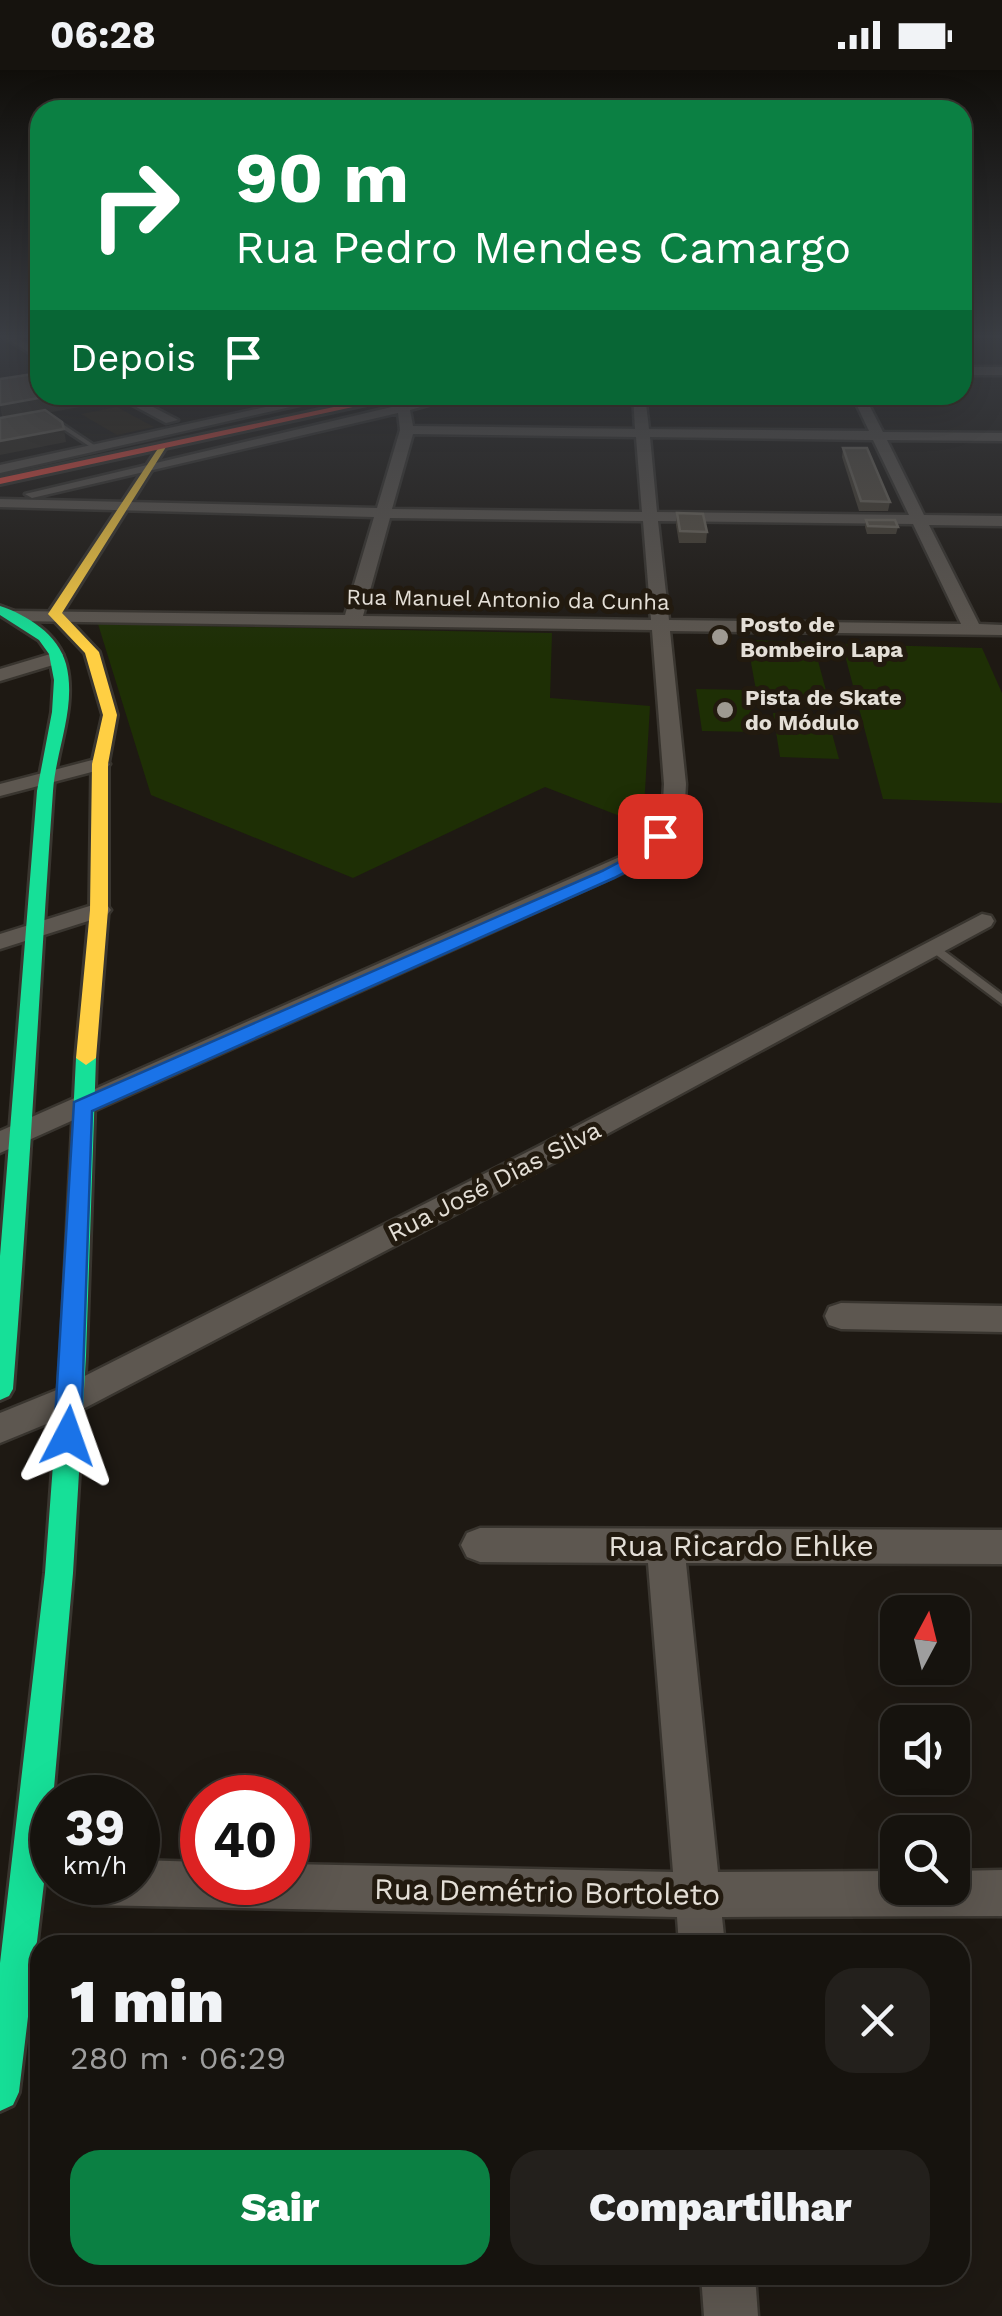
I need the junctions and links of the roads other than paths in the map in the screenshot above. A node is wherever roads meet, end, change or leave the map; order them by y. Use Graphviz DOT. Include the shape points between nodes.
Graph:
graph roads {
  1 [pos="83,440"];
  2 [pos="134,440"];
  3 [pos="227,440"];
  4 [pos="404,440"];
  5 [pos="644,440"];
  6 [pos="880,440"];
  7 [pos="97,449"];
  8 [pos="158,455"];
  9 [pos="0,469"];
  10 [pos="0,481"];
  11 [pos="0,503"];
  12 [pos="122,506"];
  13 [pos="383,513"];
  14 [pos="648,516"];
  15 [pos="919,519"];
  16 [pos="1002,521"];
  17 [pos="7,613"];
  18 [pos="56,614"];
  19 [pos="353,619"];
  20 [pos="660,624"];
  21 [pos="972,630"];
  22 [pos="1002,630"];
  23 [pos="58,658"];
  24 [pos="0,674"];
  25 [pos="100,764"];
  26 [pos="46,776"];
  27 [pos="0,790"];
  28 [pos="99,910"];
  29 [pos="982,922"];
  30 [pos="40,928"];
  31 [pos="0,942"];
  32 [pos="935,948"];
  33 [pos="1002,1000"];
  34 [pos="82,1107"];
  35 [pos="11,1138"];
  36 [pos="842,1316"];
  37 [pos="1002,1319"];
  38 [pos="0,1389"];
  39 [pos="71,1399"];
  40 [pos="0,1428"];
  41 [pos="480,1545"];
  42 [pos="665,1546"];
  43 [pos="1002,1548"];
  44 [pos="28,1883"];
  45 [pos="160,1883"];
  46 [pos="1002,1893"];
  47 [pos="698,1895"];
  48 [pos="701,1935"];
  49 [pos="0,2092"];
  50 [pos="729,2285"];
  51 [pos="731,2316"];
  1 -- 7 [label="lane"];
  2 -- 7 [label="street"];
  3 -- 8 [label="main road"];
  4 -- 13 [label="street"];
  5 -- 14 [label="street"];
  6 -- 15 [label="street"];
  7 -- 9 [label="street"];
  8 -- 10 [label="main road"];
  8 -- 11 [label="street"];
  8 -- 12 [label="main road"];
  11 -- 12 [label="street"];
  12 -- 13 [label="street"];
  12 -- 18 [label="main road"];
  13 -- 14 [label="street"];
  13 -- 19 [label="street"];
  14 -- 15 [label="street"];
  14 -- 20 [label="street"];
  15 -- 16 [label="street"];
  15 -- 21 [label="street"];
  17 -- 18 [label="street, Rua Manuel Antonio da Cunha"];
  17 -- 23 [label="main road" via="46,636"];
  18 -- 19 [label="street, Rua Manuel Antonio da Cunha"];
  18 -- 25 [label="main road" via="92,652 110,715"];
  19 -- 20 [label="street, Rua Manuel Antonio da Cunha"];
  20 -- 21 [label="street, Rua Manuel Antonio da Cunha"];
  20 -- 34 [label="street" via="675,784 672,819 648,854"];
  21 -- 22 [label="street, Rua Manuel Antonio da Cunha"];
  23 -- 24 [label="street"];
  23 -- 26 [label="main road" via="64,690"];
  25 -- 26 [label="street"];
  25 -- 28 [label="main road"];
  26 -- 27 [label="street"];
  26 -- 30 [label="main road"];
  28 -- 30 [label="street"];
  28 -- 34 [label="main road"];
  29 -- 32 [label="street, Rua José Dias Silva"];
  30 -- 31 [label="street"];
  30 -- 35 [label="main road"];
  32 -- 33 [label="lane"];
  32 -- 39 [label="street, Rua José Dias Silva"];
  34 -- 35 [label="street"];
  34 -- 39 [label="main road"];
  35 -- 38 [label="main road"];
  36 -- 37 [label="street"];
  39 -- 40 [label="street, Rua José Dias Silva"];
  39 -- 44 [label="main road"];
  41 -- 42 [label="street, Rua Ricardo Ehlke"];
  42 -- 43 [label="street, Rua Ricardo Ehlke"];
  42 -- 47 [label="street"];
  44 -- 49 [label="main road"];
  45 -- 47 [label="street, Rua Demétrio Bortoleto"];
  46 -- 47 [label="street, Rua Demétrio Bortoleto"];
  47 -- 48 [label="street"];
  50 -- 51 [label="street"];
}
